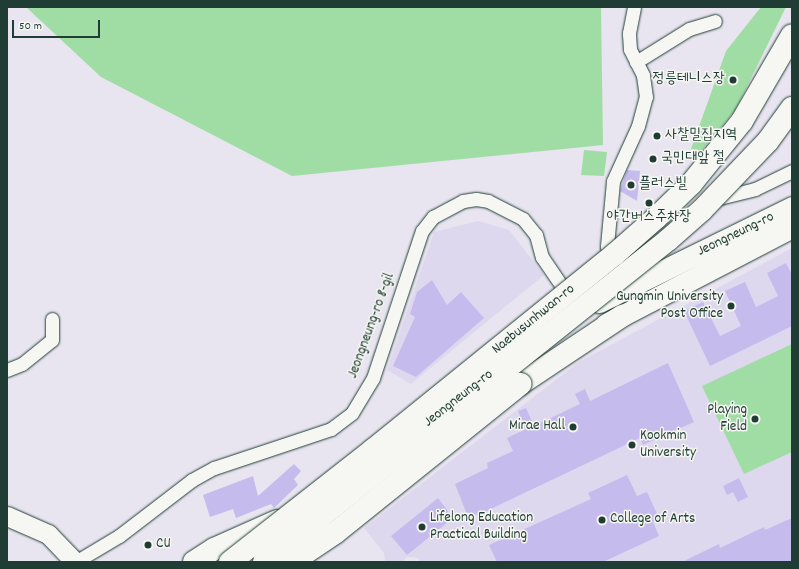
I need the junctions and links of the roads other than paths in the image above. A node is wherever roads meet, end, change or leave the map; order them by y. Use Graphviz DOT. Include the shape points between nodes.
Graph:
graph roads {
  1 [pos="634,7"];
  2 [pos="715,21"];
  3 [pos="792,35"];
  4 [pos="636,62"];
  5 [pos="792,108"];
  6 [pos="792,171"];
  7 [pos="792,207"];
  8 [pos="792,227"];
  9 [pos="613,275"];
  10 [pos="579,312"];
  11 [pos="622,316"];
  12 [pos="52,319"];
  13 [pos="7,370"];
  14 [pos="443,410"];
  15 [pos="472,415"];
  16 [pos="416,476"];
  17 [pos="370,512"];
  18 [pos="7,516"];
  19 [pos="76,562"];
  20 [pos="194,562"];
  21 [pos="230,562"];
  22 [pos="248,562"];
  23 [pos="264,562"];
  24 [pos="271,562"];
  25 [pos="292,562"];
  26 [pos="302,562"];
  1 -- 4 [label="street" via="629,38 630,49"];
  2 -- 4 [label="street" via="689,29"];
  3 -- 21 [label="highway, Naebusunhwan-ro, bridge" via="742,121 691,184 656,218 380,445"];
  4 -- 9 [label="street" via="644,75 646,97 638,126 619,162 613,181 607,246"];
  5 -- 23 [label="highway, Naebusunhwan-ro, bridge" via="768,141 702,210 668,240"];
  6 -- 9 [label="street" via="755,189 693,206"];
  7 -- 10 [label="main road, Jeongneung-ro"];
  8 -- 11 [label="main road, Jeongneung-ro"];
  9 -- 10 [label="street"];
  10 -- 14 [label="main road, Jeongneung-ro" via="532,341"];
  10 -- 19 [label="street, Jeongneung-ro 8-gil" via="542,257 536,235 522,219 488,201 463,201 433,217 422,231 373,378 352,413 331,429 214,468 192,480 119,536"];
  11 -- 15 [label="main road, Jeongneung-ro" via="550,354"];
  11 -- 16 [label="main road, Jeongneung-ro"];
  11 -- 25 [label="highway, bridge" via="520,384 335,532"];
  12 -- 13 [label="street" via="52,340 22,364"];
  14 -- 20 [label="highway, bridge" via="299,511 226,544"];
  14 -- 22 [label="main road, Jeongneung-ro"];
  14 -- 24 [label="street" via="323,520"];
  15 -- 16 [label="main road, Jeongneung-ro"];
  15 -- 17 [label="main road, Jeongneung-ro" via="411,467"];
  16 -- 17 [label="main road, Jeongneung-ro"];
  17 -- 26 [label="main road, Jeongneung-ro"];
  18 -- 19 [label="street" via="48,534"];
}
